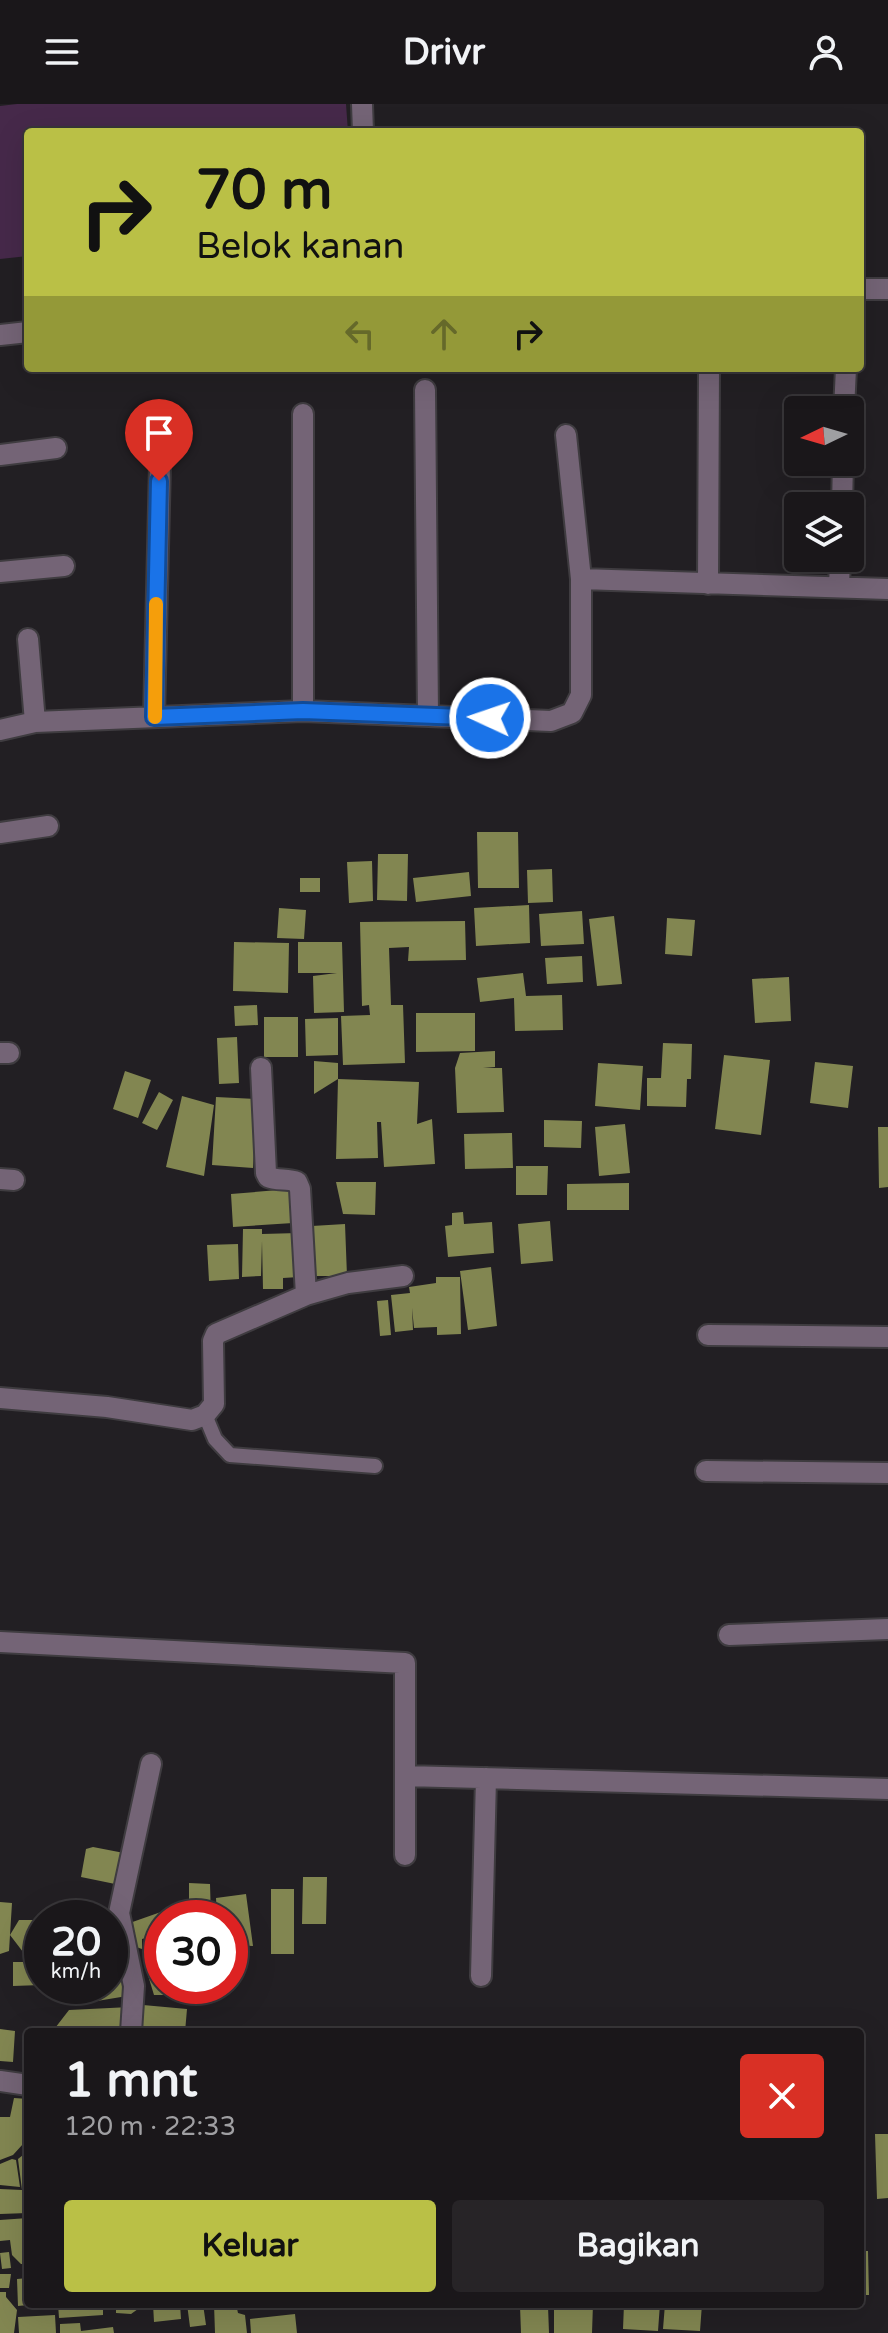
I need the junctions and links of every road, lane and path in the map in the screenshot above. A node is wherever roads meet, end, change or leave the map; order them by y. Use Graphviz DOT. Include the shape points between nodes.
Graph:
graph roads {
  1 [pos="362,104"];
  2 [pos="363,128"];
  3 [pos="864,289"];
  4 [pos="888,289"];
  5 [pos="24,332"];
  6 [pos="0,335"];
  7 [pos="709,372"];
  8 [pos="846,372"];
  9 [pos="425,390"];
  10 [pos="845,396"];
  11 [pos="303,414"];
  12 [pos="161,422"];
  13 [pos="566,435"];
  14 [pos="56,448"];
  15 [pos="0,455"];
  16 [pos="64,566"];
  17 [pos="0,572"];
  18 [pos="840,572"];
  19 [pos="581,579"];
  20 [pos="708,584"];
  21 [pos="839,587"];
  22 [pos="888,589"];
  23 [pos="28,639"];
  24 [pos="303,711"];
  25 [pos="428,715"];
  26 [pos="154,717"];
  27 [pos="35,722"];
  28 [pos="0,730"];
  29 [pos="48,826"];
  30 [pos="0,833"];
  31 [pos="261,1068"];
  32 [pos="403,1276"];
  33 [pos="306,1295"];
  34 [pos="708,1335"];
  35 [pos="888,1337"];
  36 [pos="0,1398"];
  37 [pos="205,1415"];
  38 [pos="375,1466"];
  39 [pos="706,1471"];
  40 [pos="888,1473"];
  41 [pos="888,1629"];
  42 [pos="729,1635"];
  43 [pos="0,1642"];
  44 [pos="151,1764"];
  45 [pos="405,1776"];
  46 [pos="486,1778"];
  47 [pos="888,1789"];
  48 [pos="405,1855"];
  49 [pos="481,1976"];
  50 [pos="131,2028"];
  51 [pos="0,2081"];
  52 [pos="24,2084"];
  1 -- 2 [label="street"];
  3 -- 4 [label="street"];
  5 -- 6 [label="street"];
  7 -- 20 [label="street"];
  8 -- 10 [label="street"];
  9 -- 25 [label="street"];
  11 -- 24 [label="street"];
  12 -- 26 [label="street"];
  13 -- 19 [label="street"];
  14 -- 15 [label="street"];
  16 -- 17 [label="street"];
  18 -- 21 [label="street"];
  19 -- 20 [label="street"];
  19 -- 25 [label="street" via="581,695 572,713 551,721"];
  20 -- 21 [label="street"];
  21 -- 22 [label="street"];
  23 -- 27 [label="street"];
  24 -- 25 [label="street"];
  24 -- 26 [label="street"];
  26 -- 27 [label="street"];
  27 -- 28 [label="street"];
  29 -- 30 [label="street"];
  31 -- 33 [label="street" via="266,1173 272,1179 291,1179 300,1189"];
  32 -- 33 [label="street"];
  33 -- 37 [label="street" via="216,1334 214,1404"];
  34 -- 35 [label="street"];
  36 -- 37 [label="street" via="192,1420"];
  37 -- 38 [label="lane" via="215,1439 230,1455"];
  39 -- 40 [label="street"];
  41 -- 42 [label="street"];
  43 -- 45 [label="street" via="405,1663"];
  44 -- 50 [label="street" via="119,1913 134,1986"];
  45 -- 46 [label="street"];
  45 -- 48 [label="street"];
  46 -- 47 [label="street"];
  46 -- 49 [label="street"];
  51 -- 52 [label="street"];
}
